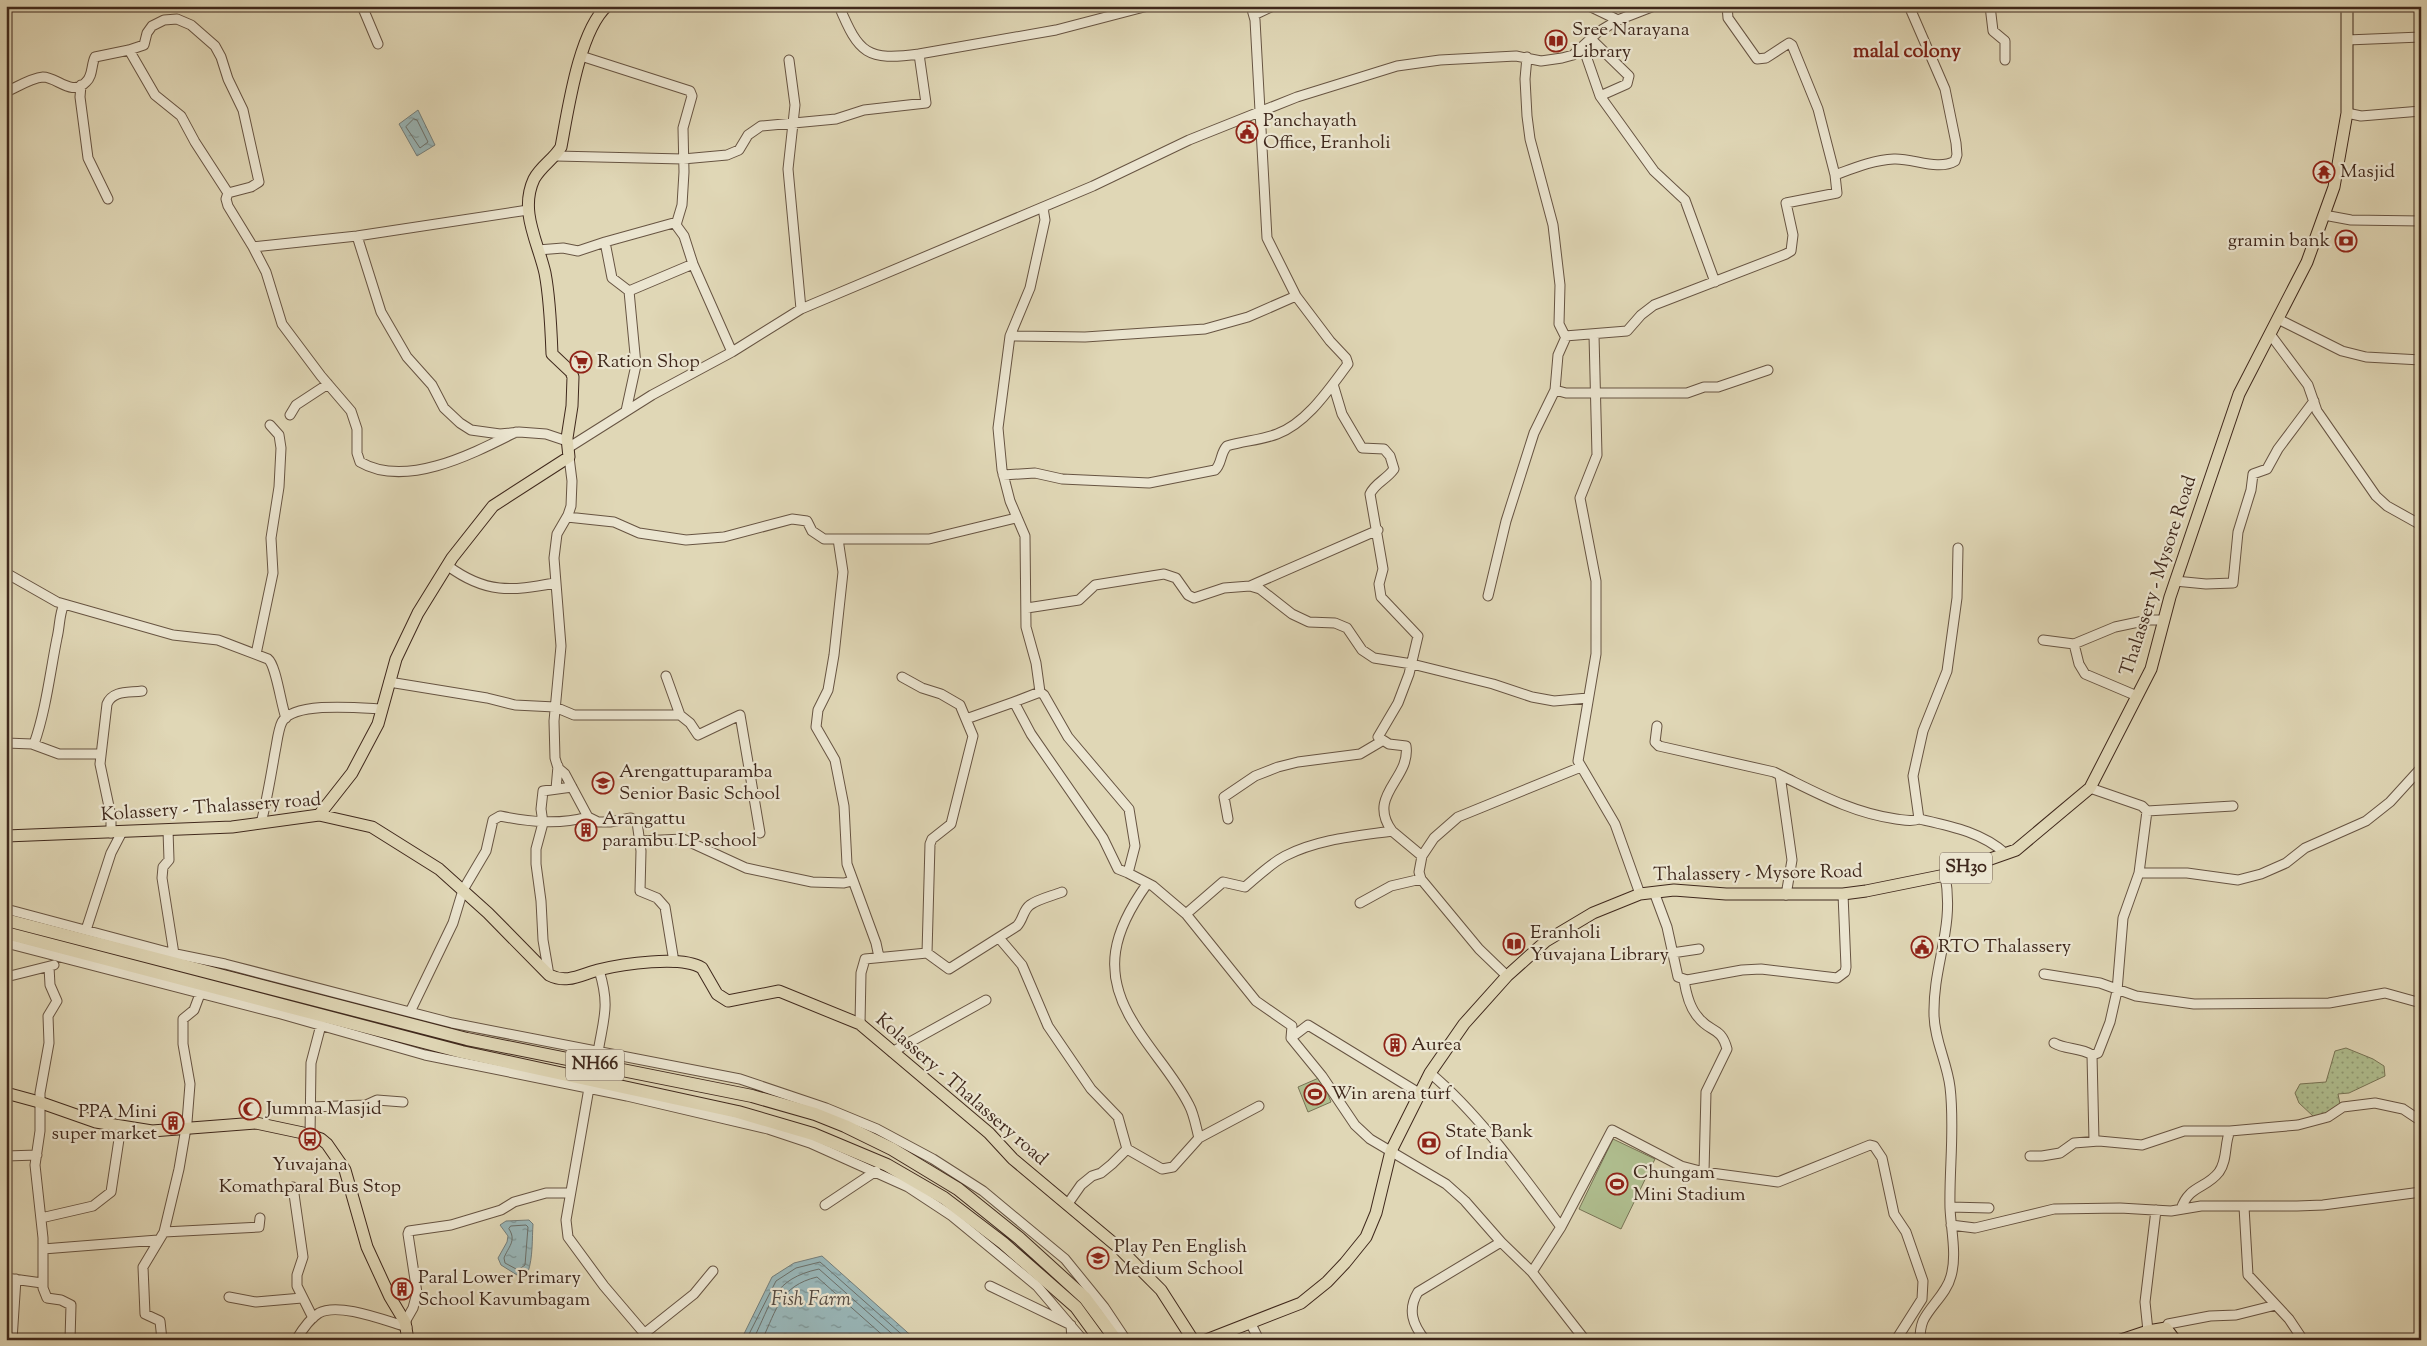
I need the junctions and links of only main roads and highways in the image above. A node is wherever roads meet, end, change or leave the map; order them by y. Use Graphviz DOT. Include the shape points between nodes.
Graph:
graph roads {
  1 [pos="607,6"];
  2 [pos="2347,6"];
  3 [pos="319,815"];
  4 [pos="6,836"];
  5 [pos="6,920"];
  6 [pos="6,933"];
  7 [pos="6,1093"];
  8 [pos="408,1340"];
  9 [pos="1100,1340"];
  10 [pos="1116,1340"];
  11 [pos="1193,1340"];
  12 [pos="1206,1340"];
  13 [pos="2121,1340"];
  14 [pos="2175,1340"];
  1 -- 3 [label="main road" via="598,14 581,56 561,147 534,180 528,210 545,274 552,354 573,377 568,449 493,506 448,566 418,612 396,659 378,724 352,774"];
  2 -- 12 [label="main road, Thalassery - Mysore Road / SH30" via="2347,113 2334,187 2307,262 2239,394 2175,582 2151,669 2090,788 2016,850 1945,875 1843,894 1674,890 1640,894 1593,913 1546,941 1507,976 1464,1024 1430,1073 1391,1152 1376,1213 1366,1237 1345,1263 1328,1282 1301,1303"];
  3 -- 4 [label="main road, Kolassery - Thalassery road" via="232,827"];
  3 -- 11 [label="main road, Kolassery - Thalassery road" via="372,827 439,869 549,975 559,980 633,964 674,962 697,965 718,994 728,1002 779,991 860,1024 1118,1247 1161,1290"];
  5 -- 10 [label="highway, NH66" via="466,1039 752,1096 815,1114 892,1149 958,1189 1086,1298"];
  6 -- 9 [label="highway, NH66" via="462,1052 738,1112 814,1134 887,1165 944,1198 1003,1243 1076,1307"];
  7 -- 8 [label="main road" via="96,1122 152,1131 256,1123 310,1136 327,1144 344,1170 367,1247 406,1325"];
  13 -- 14 [label="main road" via="2166,1328"];
}
